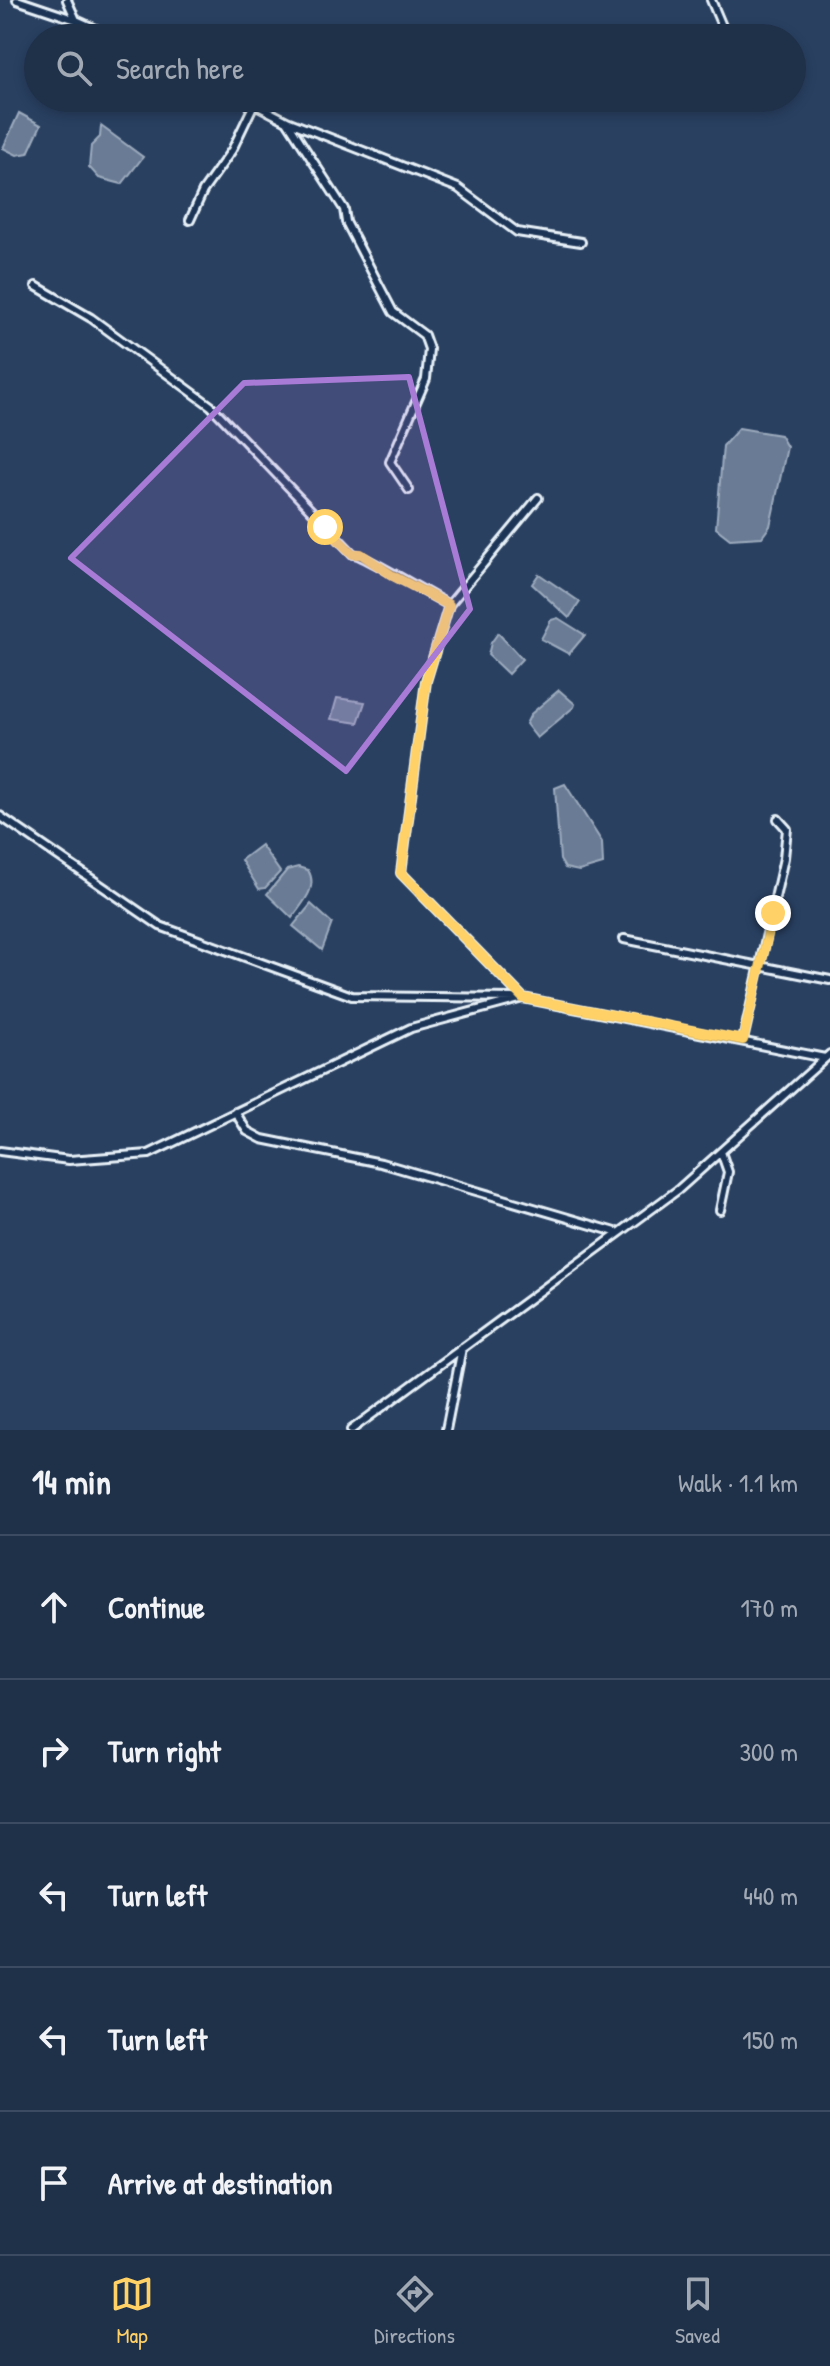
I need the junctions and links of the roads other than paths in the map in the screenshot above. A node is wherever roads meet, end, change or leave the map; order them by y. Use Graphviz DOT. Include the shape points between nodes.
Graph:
graph roads {
  1 [pos="17,0"];
  2 [pos="67,0"];
  3 [pos="711,0"];
  4 [pos="76,20"];
  5 [pos="85,24"];
  6 [pos="721,24"];
  7 [pos="250,112"];
  8 [pos="270,112"];
  9 [pos="287,121"];
  10 [pos="190,220"];
  11 [pos="581,242"];
  12 [pos="36,286"];
  13 [pos="409,490"];
  14 [pos="538,498"];
  15 [pos="449,605"];
  16 [pos="0,816"];
  17 [pos="778,819"];
  18 [pos="624,939"];
  19 [pos="762,965"];
  20 [pos="830,980"];
  21 [pos="523,998"];
  22 [pos="743,1040"];
  23 [pos="827,1056"];
  24 [pos="235,1112"];
  25 [pos="0,1151"];
  26 [pos="721,1152"];
  27 [pos="720,1210"];
  28 [pos="619,1233"];
  29 [pos="462,1348"];
  30 [pos="351,1430"];
  31 [pos="446,1430"];
  1 -- 4 [label="street"];
  2 -- 4 [label="street"];
  3 -- 6 [label="street"];
  4 -- 5 [label="street"];
  7 -- 10 [label="street"];
  8 -- 9 [label="street"];
  9 -- 11 [label="street" via="458,188 517,232"];
  9 -- 13 [label="street" via="344,209 393,312 424,335 429,349 426,379 390,462"];
  12 -- 15 [label="street" via="91,318 211,406 353,554"];
  14 -- 15 [label="street"];
  15 -- 21 [label="street" via="426,681 401,873"];
  16 -- 21 [label="street" via="160,926 352,996"];
  17 -- 19 [label="street" via="787,829 784,858"];
  18 -- 19 [label="street"];
  19 -- 20 [label="street"];
  19 -- 22 [label="street"];
  21 -- 22 [label="street"];
  21 -- 24 [label="street" via="411,1028"];
  22 -- 23 [label="street"];
  23 -- 26 [label="street"];
  24 -- 25 [label="street" via="149,1154 69,1160"];
  24 -- 28 [label="street" via="247,1131 262,1139 381,1163"];
  26 -- 27 [label="street" via="728,1172"];
  26 -- 28 [label="street"];
  28 -- 29 [label="street"];
  29 -- 30 [label="street"];
  29 -- 31 [label="street"];
}
